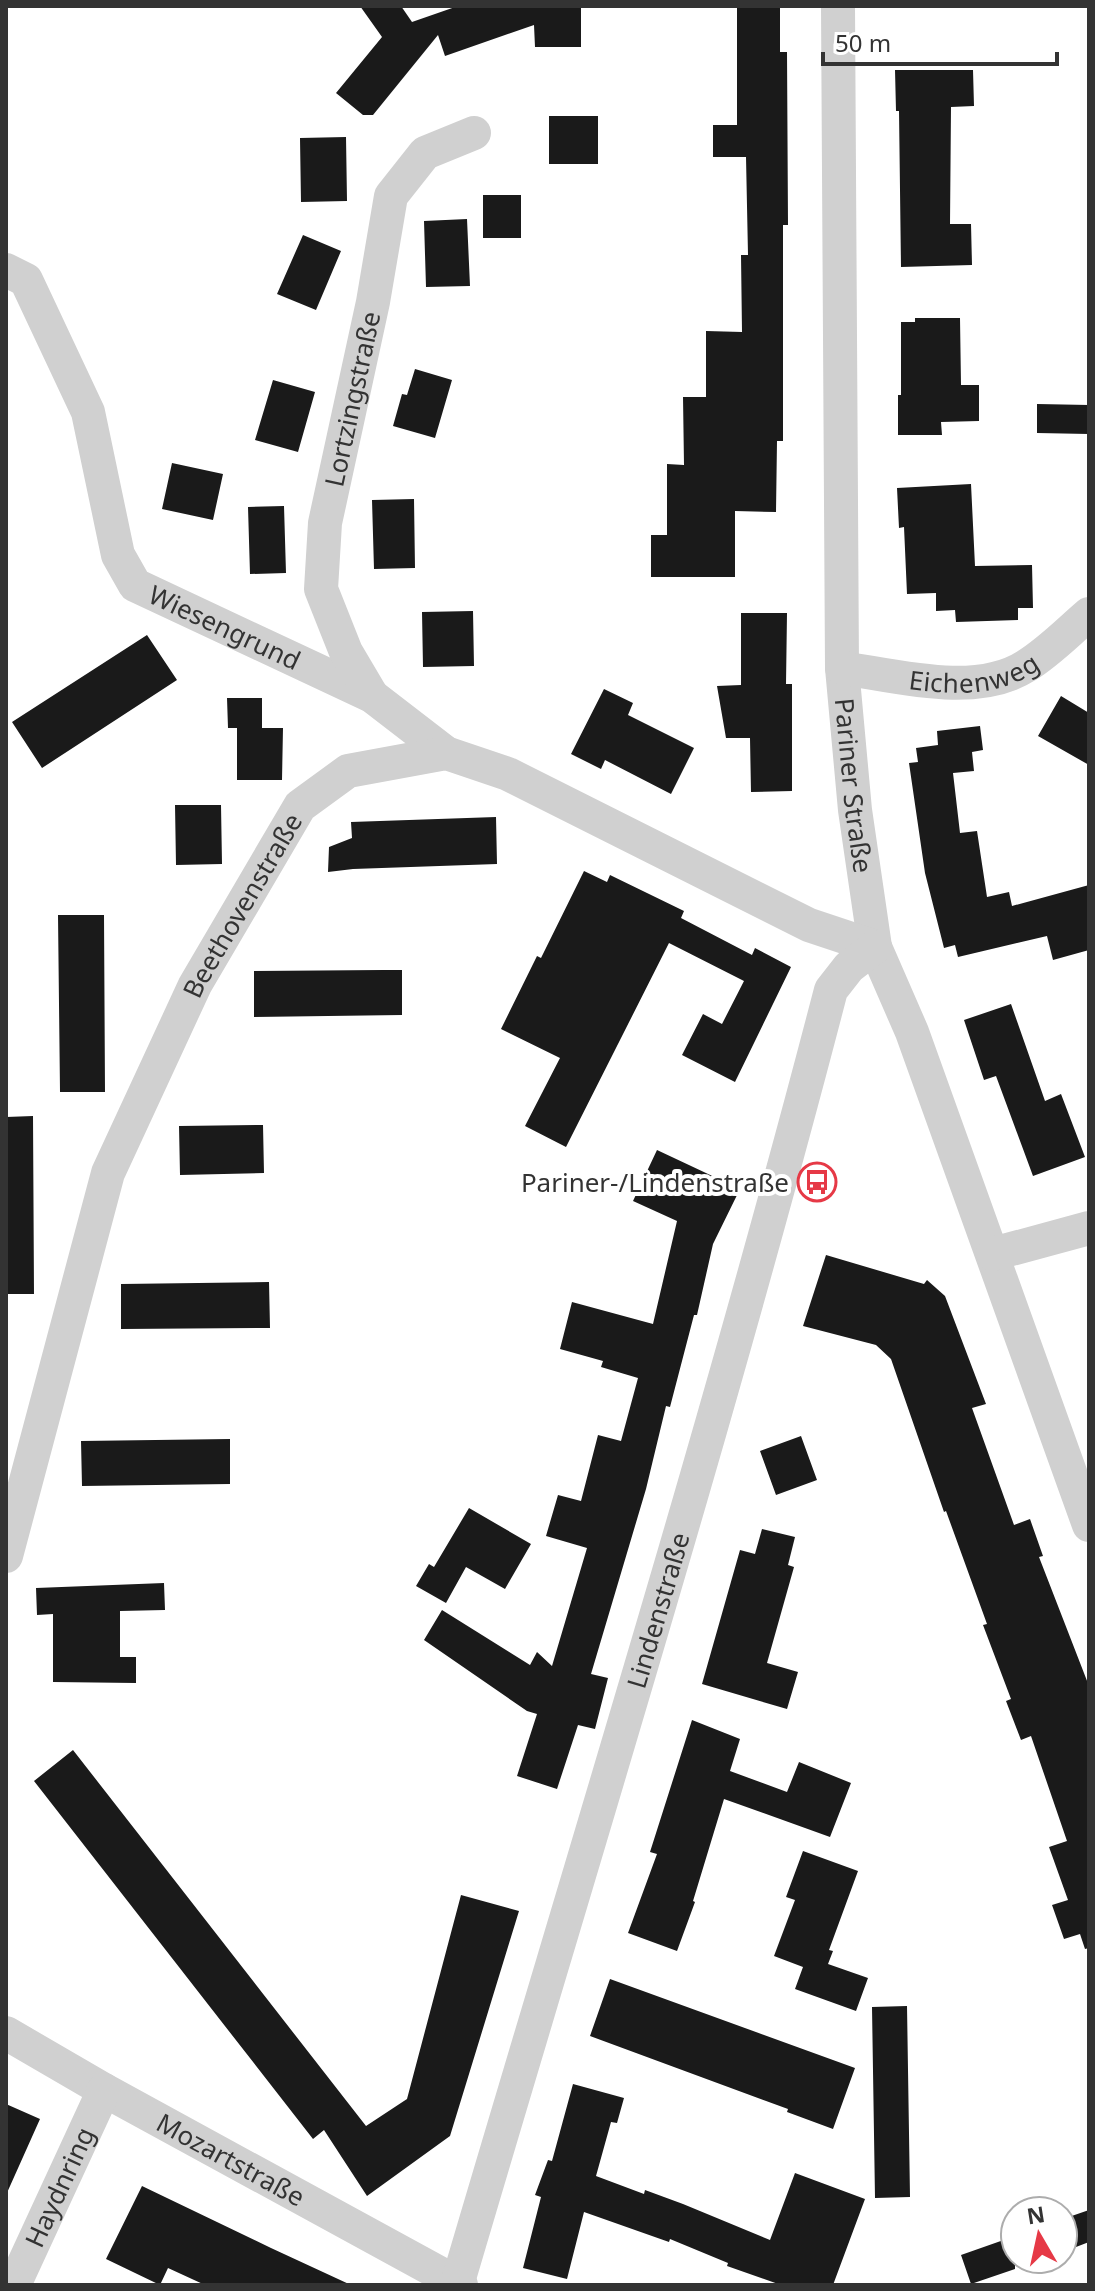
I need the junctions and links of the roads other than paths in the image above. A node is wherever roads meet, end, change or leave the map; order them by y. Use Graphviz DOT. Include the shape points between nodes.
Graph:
graph roads {
  1 [pos="838,6"];
  2 [pos="474,133"];
  3 [pos="6,270"];
  4 [pos="1089,614"];
  5 [pos="842,668"];
  6 [pos="372,696"];
  7 [pos="446,753"];
  8 [pos="875,947"];
  9 [pos="1089,1228"];
  10 [pos="993,1254"];
  11 [pos="1089,1525"];
  12 [pos="6,1556"];
  13 [pos="6,2033"];
  14 [pos="104,2090"];
  15 [pos="459,2284"];
  16 [pos="14,2285"];
  1 -- 5 [label="street, Pariner Straße"];
  2 -- 6 [label="street, Lortzingstraße" via="425,153 391,196 325,523 321,589 346,652"];
  3 -- 6 [label="street, Wiesengrund" via="26,280 88,412 118,555 135,585"];
  4 -- 5 [label="street, Eichenweg" via="1026,667 992,679 951,684"];
  5 -- 8 [label="street, Pariner Straße"];
  6 -- 7 [label="street, Wiesengrund"];
  7 -- 8 [label="street, Beethovenstraße" via="508,774 809,925"];
  7 -- 12 [label="street, Beethovenstraße" via="348,771 300,806 195,985 108,1173"];
  8 -- 10 [label="street, Pariner Straße" via="912,1032"];
  8 -- 15 [label="street, Lindenstraße" via="831,990 784,1170"];
  9 -- 10 [label="street"];
  10 -- 11 [label="street, Pariner Straße"];
  13 -- 14 [label="street, Mozartstraße"];
  14 -- 15 [label="street, Mozartstraße"];
  14 -- 16 [label="street, Haydnring"];
}
